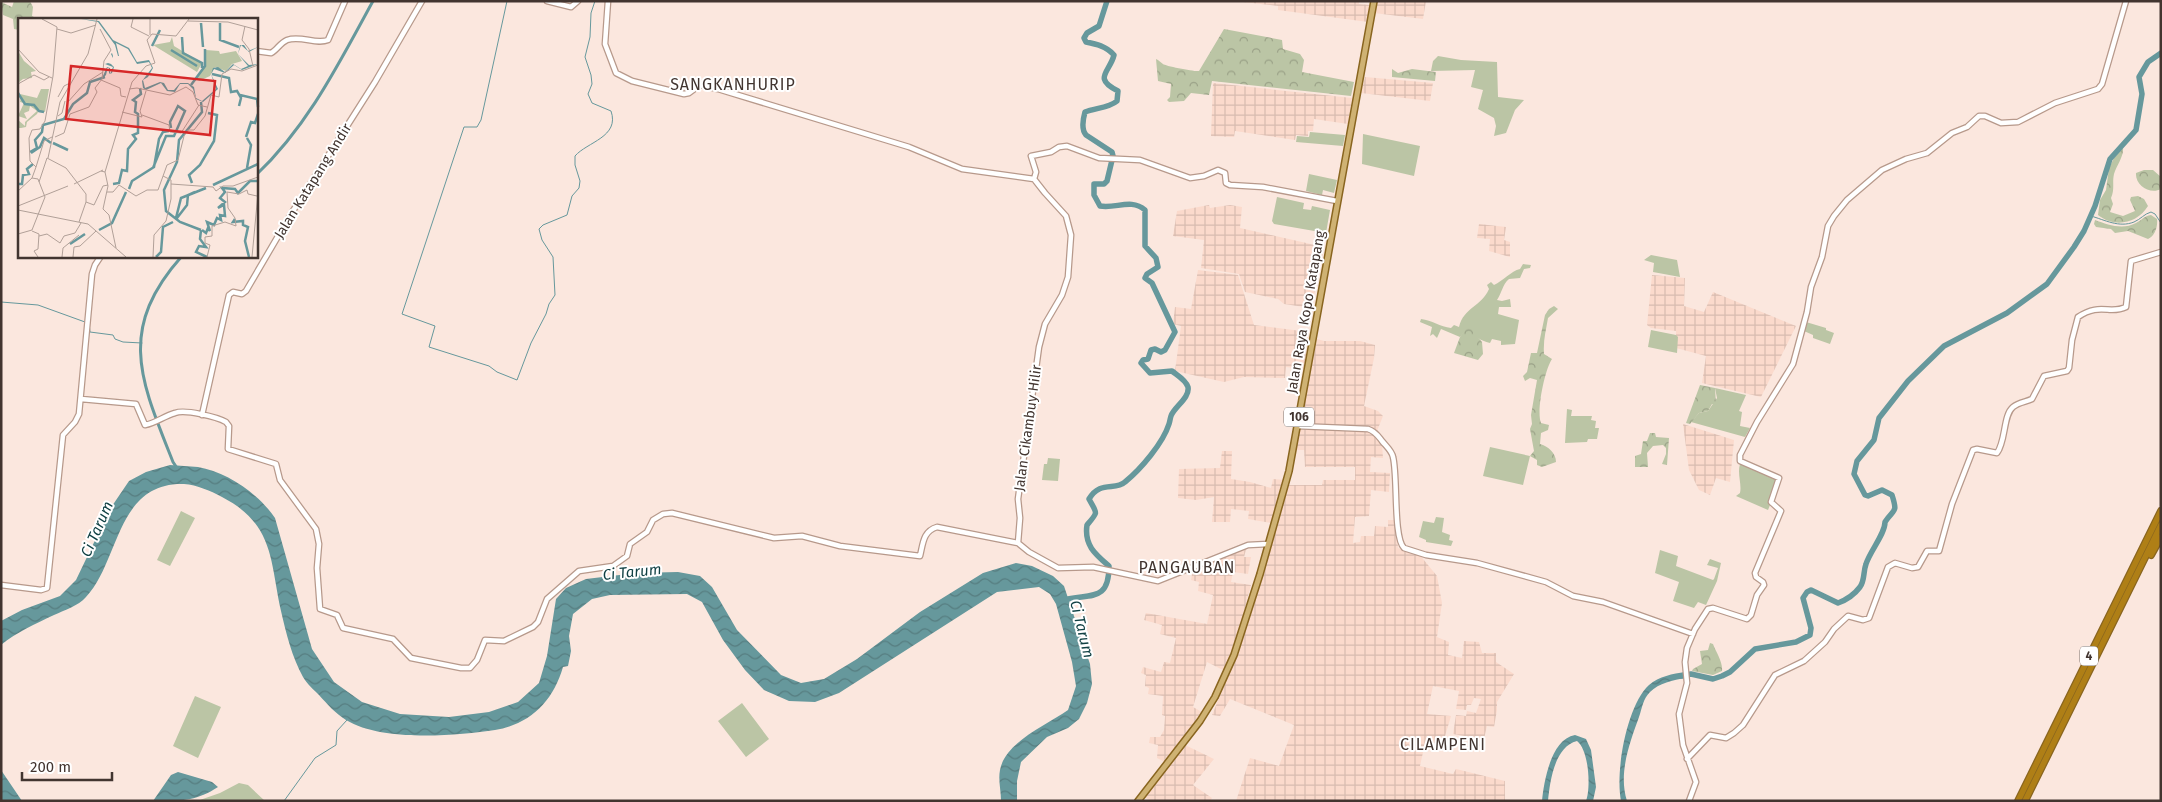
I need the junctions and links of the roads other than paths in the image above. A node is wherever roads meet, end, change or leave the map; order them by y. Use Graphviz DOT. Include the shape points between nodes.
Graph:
graph roads {
  1 [pos="345,1"];
  2 [pos="422,1"];
  3 [pos="547,1"];
  4 [pos="578,1"];
  5 [pos="608,1"];
  6 [pos="1374,1"];
  7 [pos="2126,1"];
  8 [pos="258,51"];
  9 [pos="1034,179"];
  10 [pos="1337,201"];
  11 [pos="2160,253"];
  12 [pos="100,258"];
  13 [pos="81,399"];
  14 [pos="202,415"];
  15 [pos="1297,426"];
  16 [pos="2161,511"];
  17 [pos="2161,525"];
  18 [pos="2161,537"];
  19 [pos="1018,543"];
  20 [pos="1268,544"];
  21 [pos="2139,571"];
  22 [pos="1,585"];
  23 [pos="1693,634"];
  24 [pos="1687,759"];
  25 [pos="1138,801"];
  26 [pos="1690,801"];
  27 [pos="2018,801"];
  28 [pos="2024,801"];
  1 -- 8 [label="street" via="328,40 294,39 283,42 271,53"];
  2 -- 14 [label="street, Jalan Katapang Andir" via="246,291 242,294 233,292 229,296"];
  3 -- 4 [label="street" via="571,7"];
  5 -- 9 [label="street" via="605,44 614,71 623,78 684,94 700,85 718,89 909,147 962,168"];
  6 -- 10 [label="main road, Jalan Raya Kopo Katapang / 106"];
  7 -- 23 [label="street" via="2098,89 2056,103 2018,122 2001,122 1979,116 1968,127 1952,133 1927,153 1882,170 1847,200 1830,221 1792,364 1740,455 1743,463 1779,478 1771,502 1781,511 1755,573 1764,585 1748,619 1710,608"];
  9 -- 10 [label="street" via="1036,172 1032,156 1059,147 1070,147 1095,157 1140,160 1190,178 1220,170 1230,185 1263,186"];
  9 -- 19 [label="street, Jalan Cikambuy Hilir" via="1066,216 1071,239 1068,277 1062,295 1044,324 1039,347 1018,499"];
  10 -- 15 [label="main road, Jalan Raya Kopo Katapang / 106"];
  11 -- 24 [label="street" via="2131,261 2126,307 2095,308 2078,317 2069,368 2044,376 2032,399 2012,408 1997,453 1973,450 1952,504 1939,551 1927,551 1918,567 1895,563 1888,567 1869,618 1863,620 1848,616 1804,661 1775,675 1734,733 1726,738 1710,735"];
  12 -- 13 [label="street" via="92,274"];
  13 -- 14 [label="street" via="136,404 145,425 176,412"];
  13 -- 22 [label="street" via="77,419 63,435 47,588"];
  14 -- 19 [label="street" via="228,423 228,450 276,464 280,480 313,524 319,544 320,609 337,615 343,628 394,639 409,656 461,668 470,668 477,660 484,640 506,640 533,627 545,602 579,571 613,566 624,559 630,544 646,533 652,521 670,513 774,538 802,536 840,546 920,556 926,534 937,527"];
  15 -- 20 [label="main road, Jalan Raya Kopo Katapang / 106" via="1289,471"];
  15 -- 23 [label="street" via="1375,432 1393,457 1397,519 1403,547 1546,582 1576,597 1604,602"];
  16 -- 27 [label="highway, 4"];
  17 -- 21 [label="highway, 4"];
  18 -- 21 [label="highway"];
  19 -- 20 [label="street" via="1058,568 1088,566 1158,581 1243,546"];
  20 -- 25 [label="main road, Jalan Raya Kopo Katapang / 106" via="1234,655 1215,697"];
  21 -- 28 [label="highway, 4"];
  23 -- 24 [label="street" via="1687,650 1687,681 1679,718"];
  24 -- 26 [label="street" via="1696,782"];
}
